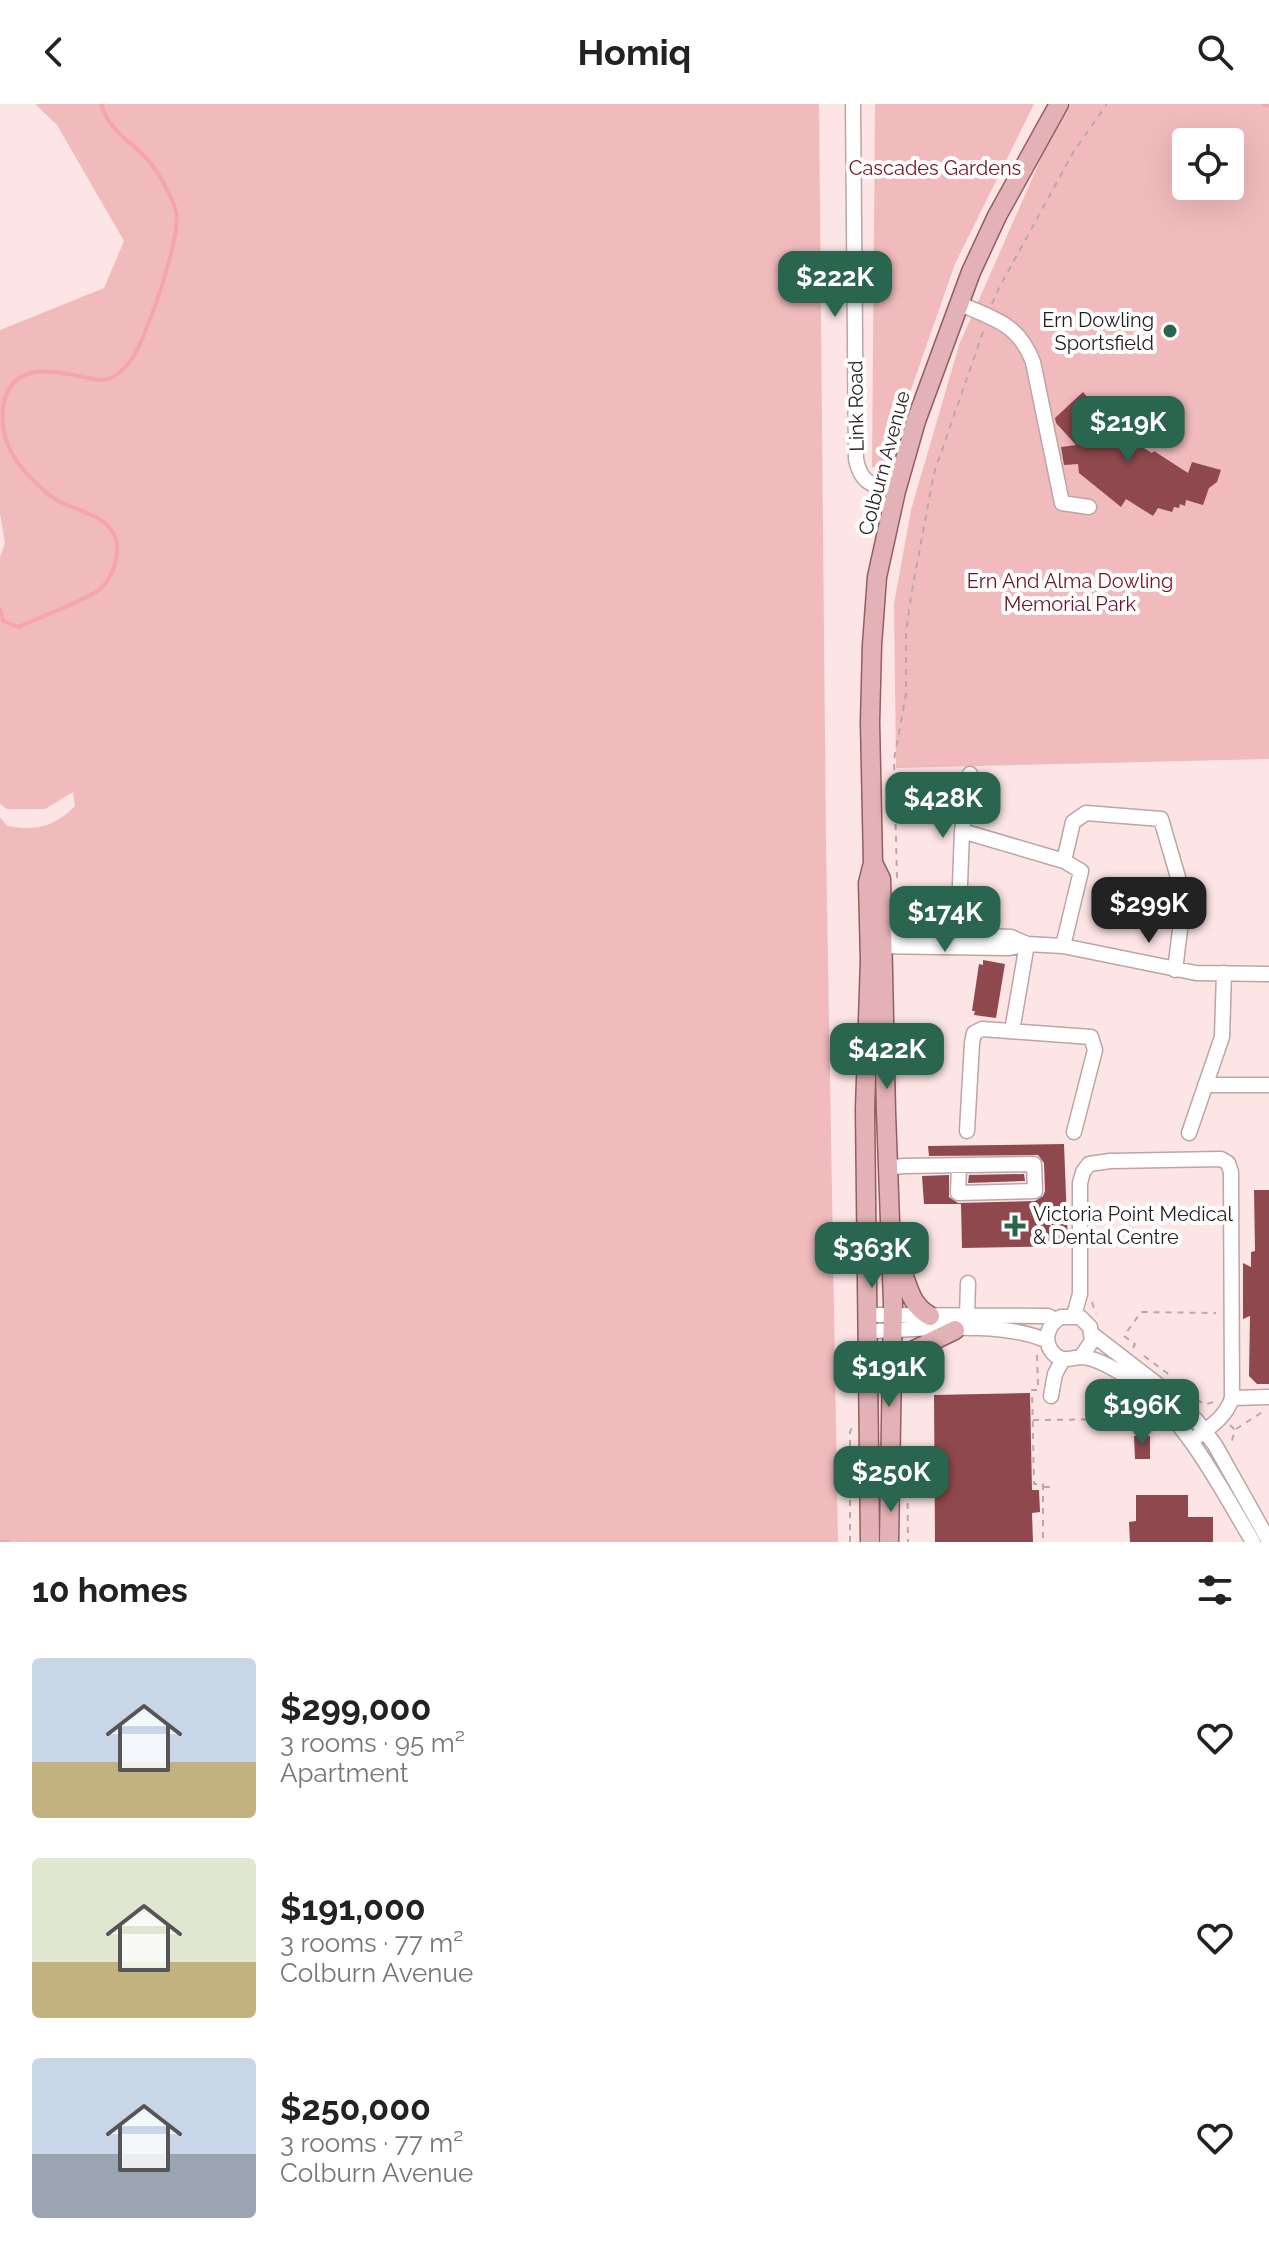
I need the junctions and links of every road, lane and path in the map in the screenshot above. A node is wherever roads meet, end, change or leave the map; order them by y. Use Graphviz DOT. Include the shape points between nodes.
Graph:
graph roads {
  1 [pos="853,104"];
  2 [pos="1059,104"];
  3 [pos="1107,104"];
  4 [pos="958,303"];
  5 [pos="987,316"];
  6 [pos="896,491"];
  7 [pos="1089,507"];
  8 [pos="970,774"];
  9 [pos="962,831"];
  10 [pos="1064,861"];
  11 [pos="898,886"];
  12 [pos="959,911"];
  13 [pos="876,939"];
  14 [pos="1027,944"];
  15 [pos="1063,946"];
  16 [pos="1175,970"];
  17 [pos="1224,973"];
  18 [pos="1269,974"];
  19 [pos="1012,1031"];
  20 [pos="1205,1085"];
  21 [pos="1269,1085"];
  22 [pos="967,1131"];
  23 [pos="1074,1132"];
  24 [pos="1189,1133"];
  25 [pos="959,1166"];
  26 [pos="888,1168"];
  27 [pos="892,1263"];
  28 [pos="968,1283"];
  29 [pos="1232,1313"];
  30 [pos="1074,1315"];
  31 [pos="930,1316"];
  32 [pos="1056,1320"];
  33 [pos="867,1323"];
  34 [pos="893,1323"];
  35 [pos="961,1323"];
  36 [pos="1092,1334"];
  37 [pos="1042,1347"];
  38 [pos="1132,1349"];
  39 [pos="1081,1357"];
  40 [pos="1063,1359"];
  41 [pos="893,1366"];
  42 [pos="1051,1396"];
  43 [pos="1269,1397"];
  44 [pos="1232,1398"];
  45 [pos="1214,1402"];
  46 [pos="1148,1407"];
  47 [pos="1269,1408"];
  48 [pos="1222,1416"];
  49 [pos="1032,1420"];
  50 [pos="1205,1430"];
  51 [pos="1235,1430"];
  52 [pos="1191,1441"];
  53 [pos="907,1453"];
  54 [pos="1232,1454"];
  55 [pos="1043,1487"];
  56 [pos="1052,1487"];
  57 [pos="1269,1541"];
  58 [pos="870,1542"];
  59 [pos="889,1542"];
  60 [pos="908,1542"];
  61 [pos="1043,1542"];
  62 [pos="1253,1542"];
  1 -- 6 [label="street, Link Road" via="856,459 867,482"];
  2 -- 4 [label="main road, Colburn Avenue" via="997,216"];
  3 -- 5 [label="path" via="1074,151"];
  4 -- 5 [label="street"];
  4 -- 6 [label="main road, Colburn Avenue"];
  5 -- 7 [label="street" via="1026,342 1062,503"];
  5 -- 11 [label="path" via="934,473 911,596 906,694 894,760"];
  6 -- 13 [label="main road, Colburn Avenue" via="877,577 872,645 873,863 868,883"];
  8 -- 9 [label="street"];
  9 -- 10 [label="street"];
  9 -- 12 [label="street"];
  10 -- 15 [label="street" via="1081,871"];
  10 -- 16 [label="street" via="1073,822 1086,813 1161,819 1184,898"];
  13 -- 14 [label="street" via="994,942 1011,937"];
  13 -- 26 [label="main road, Colburn Avenue"];
  13 -- 33 [label="main road, Colburn Avenue" via="865,1109"];
  14 -- 15 [label="street"];
  14 -- 19 [label="street"];
  15 -- 16 [label="street"];
  16 -- 17 [label="street"];
  17 -- 18 [label="street"];
  17 -- 20 [label="street" via="1222,1037"];
  19 -- 22 [label="street" via="974,1033"];
  19 -- 23 [label="street" via="1091,1037 1095,1050"];
  20 -- 21 [label="street"];
  20 -- 24 [label="street"];
  25 -- 25 [label="street" via="1034,1164 1035,1191 958,1193"];
  25 -- 26 [label="street"];
  26 -- 27 [label="main road, Colburn Avenue"];
  27 -- 31 [label="main road" via="901,1269 918,1309"];
  27 -- 34 [label="main road, Colburn Avenue"];
  28 -- 35 [label="street"];
  29 -- 30 [label="street" via="1228,1163 1142,1160 1099,1161 1083,1172 1080,1294"];
  29 -- 38 [label="path" via="1141,1312 1124,1336 1135,1344"];
  29 -- 44 [label="street"];
  30 -- 32 [label="street"];
  30 -- 36 [label="street"];
  31 -- 34 [label="street"];
  31 -- 35 [label="street"];
  32 -- 35 [label="street" via="1048,1316"];
  32 -- 37 [label="street"];
  33 -- 34 [label="street"];
  33 -- 58 [label="main road, Colburn Avenue"];
  34 -- 35 [label="street"];
  34 -- 41 [label="main road, Colburn Avenue"];
  35 -- 37 [label="street" via="1032,1334"];
  35 -- 41 [label="main road"];
  36 -- 39 [label="street"];
  36 -- 50 [label="street" via="1175,1398"];
  37 -- 40 [label="street"];
  37 -- 49 [label="path" via="1038,1390 1032,1390"];
  39 -- 40 [label="street"];
  39 -- 52 [label="street" via="1124,1375"];
  40 -- 42 [label="street"];
  41 -- 59 [label="main road, Colburn Avenue"];
  43 -- 44 [label="street"];
  44 -- 48 [label="street"];
  45 -- 48 [label="path"];
  46 -- 49 [label="path" via="1143,1412 1129,1398 1129,1419"];
  47 -- 51 [label="path"];
  48 -- 50 [label="street"];
  48 -- 51 [label="path"];
  49 -- 55 [label="path" via="1034,1484"];
  50 -- 52 [label="street"];
  50 -- 57 [label="street"];
  51 -- 54 [label="path"];
  52 -- 62 [label="street"];
  53 -- 60 [label="path"];
  55 -- 56 [label="path"];
  55 -- 61 [label="path"];
}
